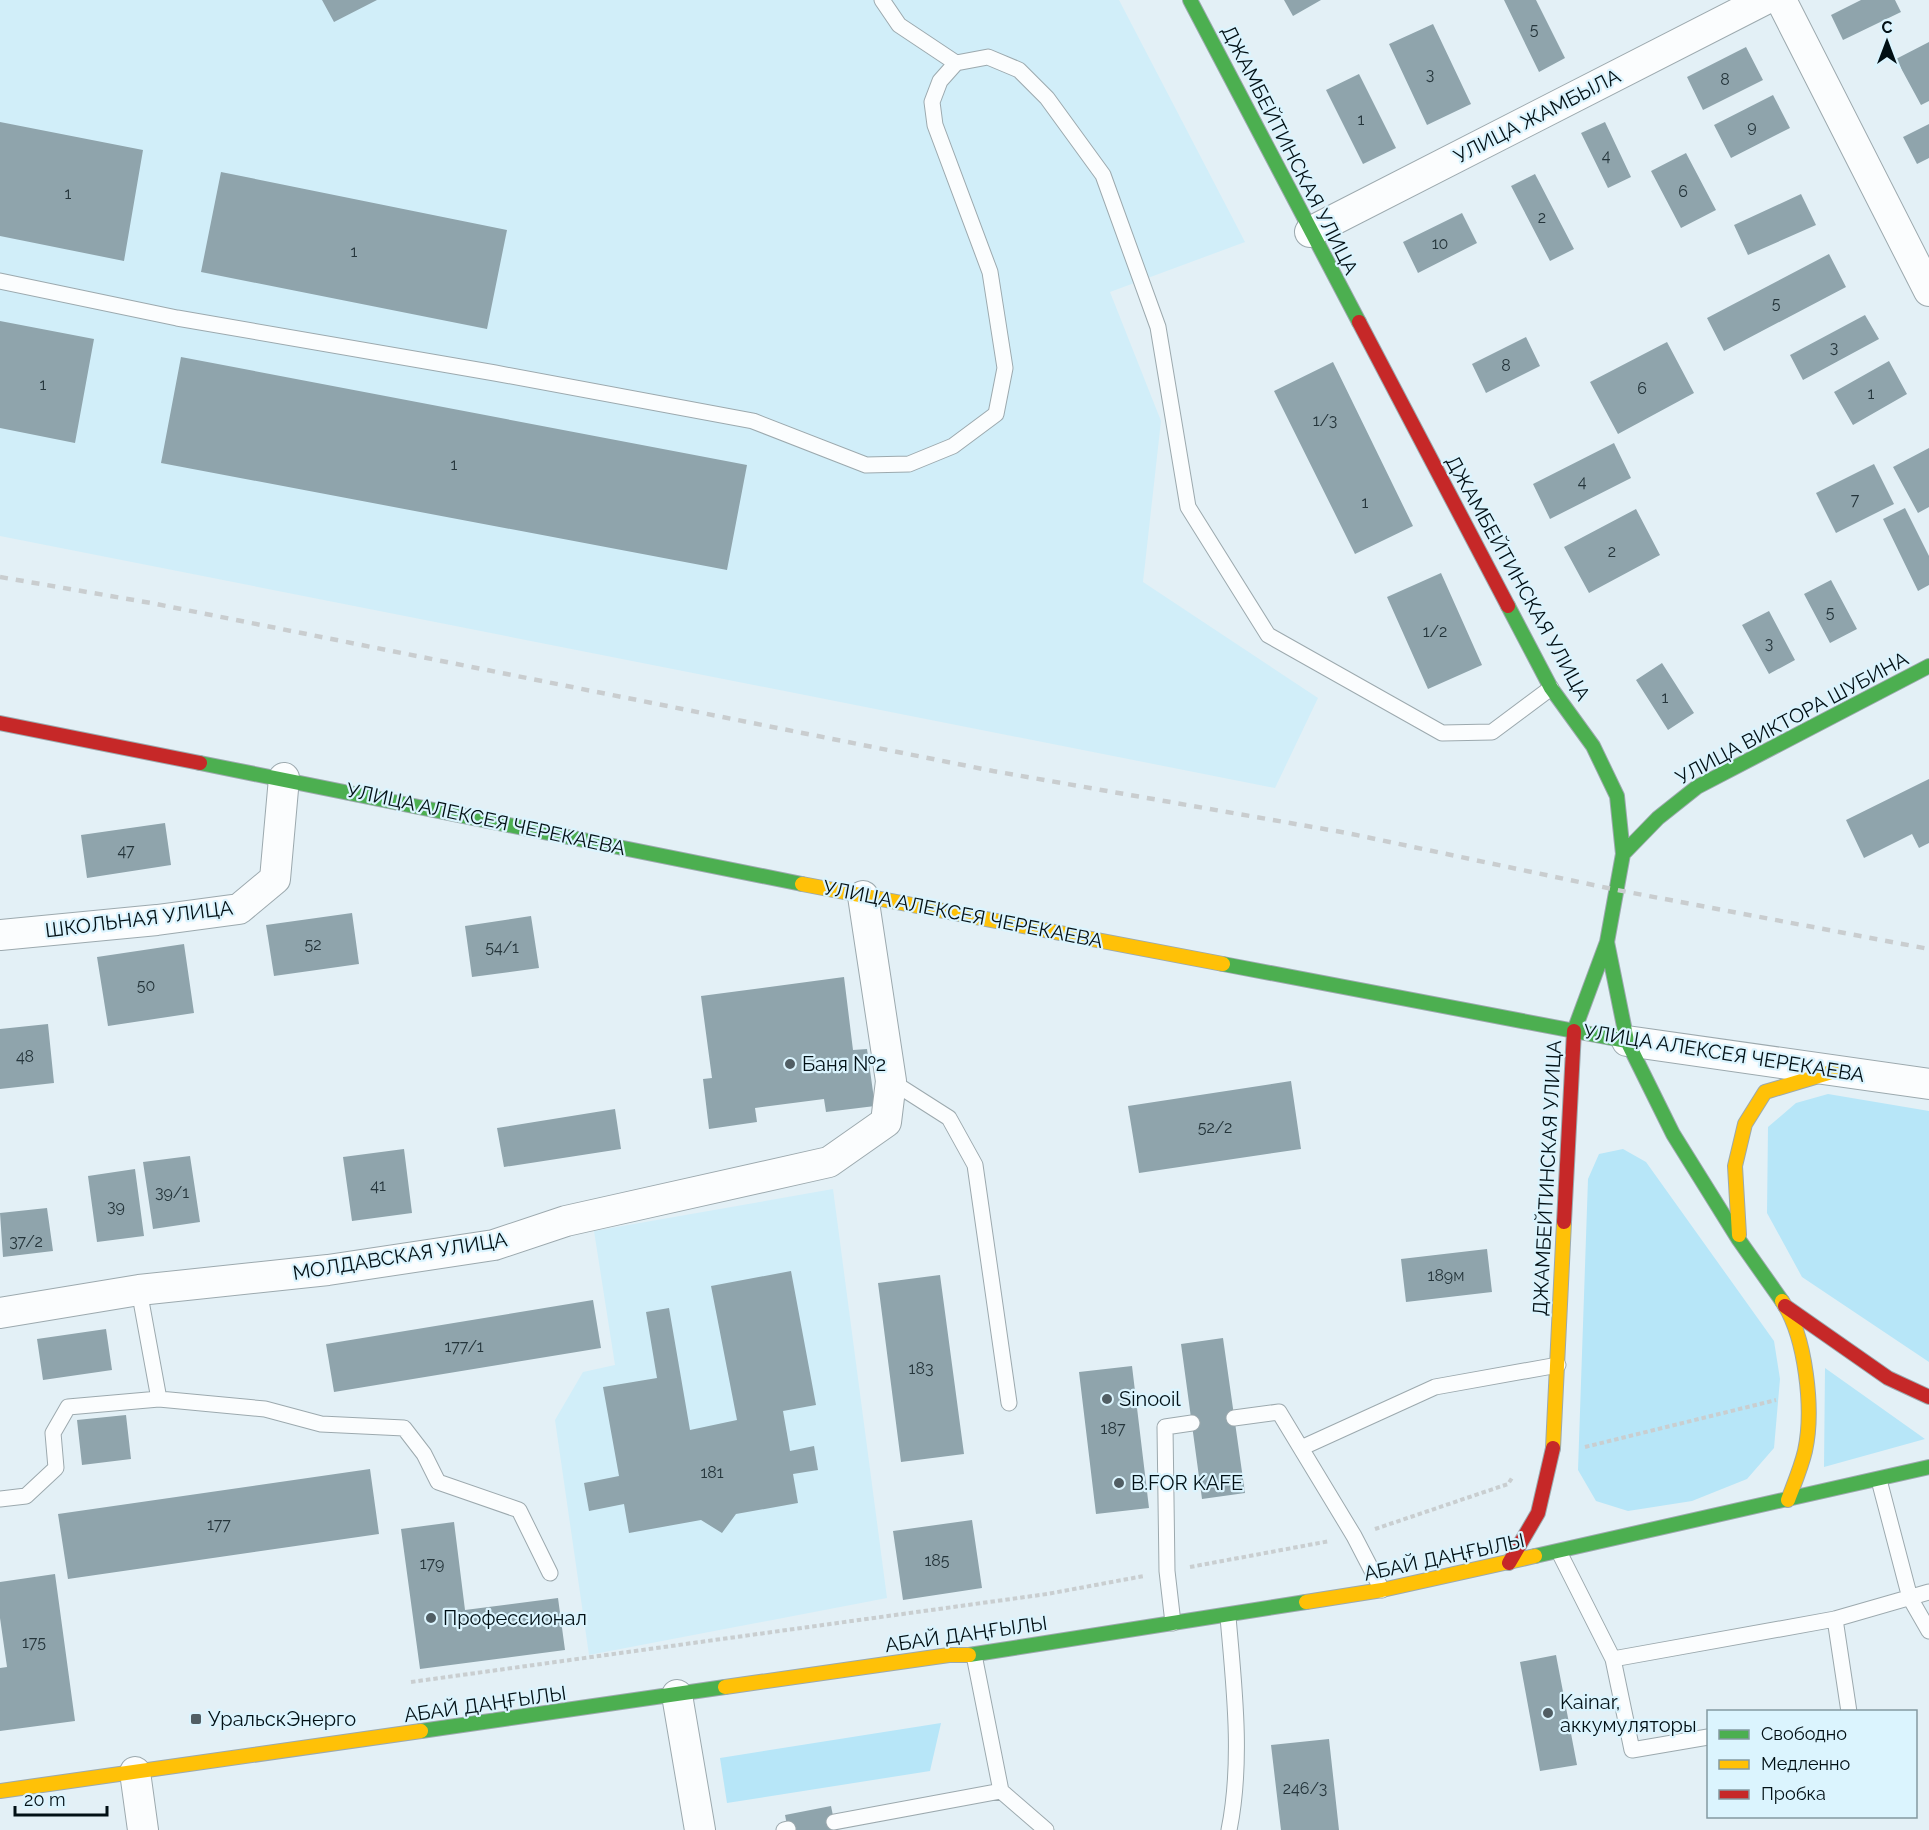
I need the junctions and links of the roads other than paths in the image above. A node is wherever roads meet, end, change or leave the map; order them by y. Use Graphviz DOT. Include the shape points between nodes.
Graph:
graph roads {
  1 [pos="882,0"];
  2 [pos="1190,0"];
  3 [pos="1764,0"];
  4 [pos="1781,0"];
  5 [pos="956,63"];
  6 [pos="1310,232"];
  7 [pos="0,281"];
  8 [pos="1929,291"];
  9 [pos="1929,666"];
  10 [pos="1551,688"];
  11 [pos="0,723"];
  12 [pos="284,778"];
  13 [pos="1623,854"];
  14 [pos="863,896"];
  15 [pos="0,935"];
  16 [pos="1607,942"];
  17 [pos="1574,1030"];
  18 [pos="1627,1041"];
  19 [pos="1835,1071"];
  20 [pos="891,1081"];
  21 [pos="1929,1084"];
  22 [pos="1739,1240"];
  23 [pos="139,1290"];
  24 [pos="1785,1306"];
  25 [pos="0,1313"];
  26 [pos="1557,1365"];
  27 [pos="1929,1397"];
  28 [pos="159,1399"];
  29 [pos="1009,1403"];
  30 [pos="1234,1418"];
  31 [pos="1192,1424"];
  32 [pos="1301,1448"];
  33 [pos="1929,1467"];
  34 [pos="1879,1480"];
  35 [pos="0,1499"];
  36 [pos="1788,1500"];
  37 [pos="1559,1552"];
  38 [pos="1509,1563"];
  39 [pos="549,1573"];
  40 [pos="1382,1590"];
  41 [pos="1929,1592"];
  42 [pos="1910,1598"];
  43 [pos="1228,1617"];
  44 [pos="1835,1619"];
  45 [pos="1173,1623"];
  46 [pos="1929,1630"];
  47 [pos="974,1655"];
  48 [pos="1613,1659"];
  49 [pos="677,1695"];
  50 [pos="1849,1710"];
  51 [pos="1707,1737"];
  52 [pos="135,1772"];
  53 [pos="0,1791"];
  54 [pos="1001,1791"];
  55 [pos="834,1822"];
  56 [pos="143,1830"];
  57 [pos="700,1830"];
  58 [pos="1046,1830"];
  59 [pos="1228,1830"];
  1 -- 5 [label="lane" via="899,25"];
  2 -- 6 [label="street, ДЖАМБЕЙТИНСКАЯ УЛИЦА"];
  3 -- 6 [label="street, УЛИЦА ЖАМБЫЛА"];
  4 -- 8 [label="street"];
  5 -- 7 [label="lane" via="940,81 932,102 935,125 990,272 1005,368 996,414 953,446 909,464 866,465 753,422 177,318"];
  5 -- 10 [label="lane" via="988,57 1019,70 1047,98 1103,175 1158,327 1188,507 1268,635 1442,733 1492,732"];
  6 -- 10 [label="street, ДЖАМБЕЙТИНСКАЯ УЛИЦА"];
  9 -- 13 [label="street, УЛИЦА ВИКТОРА ШУБИНА" via="1697,787 1658,818"];
  10 -- 13 [label="street, ДЖАМБЕЙТИНСКАЯ УЛИЦА" via="1593,746 1617,796"];
  11 -- 12 [label="street, УЛИЦА АЛЕКСЕЯ ЧЕРЕКАЕВА"];
  12 -- 14 [label="street, УЛИЦА АЛЕКСЕЯ ЧЕРЕКАЕВА"];
  12 -- 15 [label="street, ШКОЛЬНАЯ УЛИЦА" via="275,879 239,909"];
  13 -- 16 [label="street, ДЖАМБЕЙТИНСКАЯ УЛИЦА"];
  14 -- 17 [label="street, УЛИЦА АЛЕКСЕЯ ЧЕРЕКАЕВА"];
  14 -- 20 [label="street"];
  16 -- 17 [label="street, ДЖАМБЕЙТИНСКАЯ УЛИЦА"];
  16 -- 18 [label="street"];
  17 -- 18 [label="street, УЛИЦА АЛЕКСЕЯ ЧЕРЕКАЕВА"];
  17 -- 26 [label="street, ДЖАМБЕЙТИНСКАЯ УЛИЦА"];
  18 -- 19 [label="street, УЛИЦА АЛЕКСЕЯ ЧЕРЕКАЕВА"];
  18 -- 22 [label="street" via="1673,1134"];
  19 -- 21 [label="street, УЛИЦА АЛЕКСЕЯ ЧЕРЕКАЕВА"];
  19 -- 22 [label="street" via="1765,1092 1745,1124 1735,1166"];
  20 -- 23 [label="street, МОЛДАВСКАЯ УЛИЦА" via="886,1122 829,1162 566,1221 494,1245 328,1270"];
  20 -- 29 [label="lane" via="950,1119 975,1165"];
  22 -- 24 [label="street"];
  23 -- 25 [label="street, МОЛДАВСКАЯ УЛИЦА"];
  23 -- 28 [label="lane"];
  24 -- 27 [label="street" via="1880,1372"];
  24 -- 36 [label="street" via="1797,1332 1804,1364 1807,1413 1805,1451"];
  26 -- 32 [label="lane" via="1435,1387"];
  26 -- 38 [label="street, ДЖАМБЕЙТИНСКАЯ УЛИЦА" via="1553,1455 1538,1513"];
  28 -- 35 [label="lane" via="68,1407 53,1433 56,1468 26,1496"];
  28 -- 39 [label="lane" via="265,1409 321,1424 404,1428 424,1454 438,1482 519,1510"];
  30 -- 32 [label="lane" via="1279,1412"];
  31 -- 45 [label="lane" via="1165,1427 1167,1571"];
  32 -- 40 [label="lane"];
  33 -- 34 [label="street, АБАЙ ДАҢҒЫЛЫ"];
  34 -- 36 [label="street, АБАЙ ДАҢҒЫЛЫ"];
  34 -- 42 [label="lane"];
  36 -- 37 [label="street, АБАЙ ДАҢҒЫЛЫ"];
  37 -- 38 [label="street, АБАЙ ДАҢҒЫЛЫ"];
  37 -- 48 [label="lane"];
  38 -- 40 [label="street, АБАЙ ДАҢҒЫЛЫ"];
  40 -- 43 [label="street, АБАЙ ДАҢҒЫЛЫ"];
  41 -- 42 [label="lane"];
  42 -- 44 [label="lane"];
  42 -- 46 [label="lane"];
  43 -- 45 [label="street, АБАЙ ДАҢҒЫЛЫ"];
  43 -- 59 [label="lane" via="1235,1696 1234,1804"];
  44 -- 48 [label="lane"];
  44 -- 50 [label="lane"];
  45 -- 47 [label="street, АБАЙ ДАҢҒЫЛЫ"];
  47 -- 49 [label="street, АБАЙ ДАҢҒЫЛЫ" via="949,1655"];
  47 -- 54 [label="lane"];
  48 -- 51 [label="lane" via="1632,1750"];
  49 -- 52 [label="street, АБАЙ ДАҢҒЫЛЫ"];
  49 -- 57 [label="street"];
  52 -- 53 [label="street, АБАЙ ДАҢҒЫЛЫ"];
  52 -- 56 [label="street"];
  54 -- 55 [label="lane"];
  54 -- 58 [label="lane"];
}
